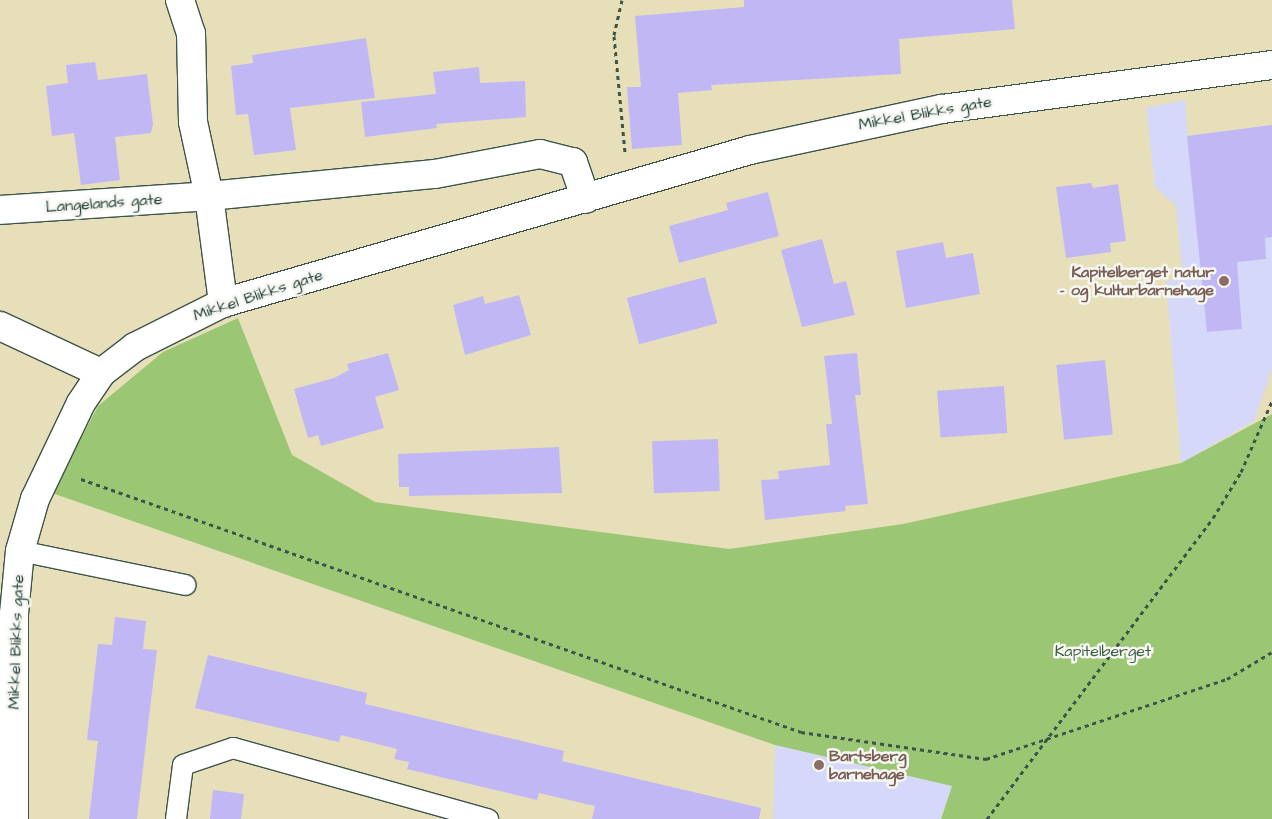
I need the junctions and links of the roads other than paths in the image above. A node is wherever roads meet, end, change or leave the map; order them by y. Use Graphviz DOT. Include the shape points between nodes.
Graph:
graph roads {
  1 [pos="180,0"];
  2 [pos="1272,65"];
  3 [pos="209,196"];
  4 [pos="586,199"];
  5 [pos="0,210"];
  6 [pos="223,303"];
  7 [pos="0,326"];
  8 [pos="101,373"];
  9 [pos="20,551"];
  10 [pos="186,585"];
  11 [pos="7,615"];
  12 [pos="14,819"];
  13 [pos="176,819"];
  14 [pos="488,819"];
  1 -- 3 [label="street" via="191,33 193,122"];
  2 -- 4 [label="street, Mikkel Blikks gate" via="1097,86 850,126"];
  3 -- 4 [label="street" via="435,174 540,154 573,162"];
  3 -- 5 [label="street, Langelands gate"];
  3 -- 6 [label="street"];
  4 -- 6 [label="street, Mikkel Blikks gate"];
  6 -- 8 [label="street, Mikkel Blikks gate" via="135,347"];
  7 -- 8 [label="street"];
  8 -- 9 [label="street, Mikkel Blikks gate" via="80,403 49,468"];
  9 -- 10 [label="lane"];
  9 -- 11 [label="street, Mikkel Blikks gate"];
  11 -- 12 [label="street, Mikkel Blikks gate"];
  13 -- 14 [label="lane" via="183,765 233,748"];
}
